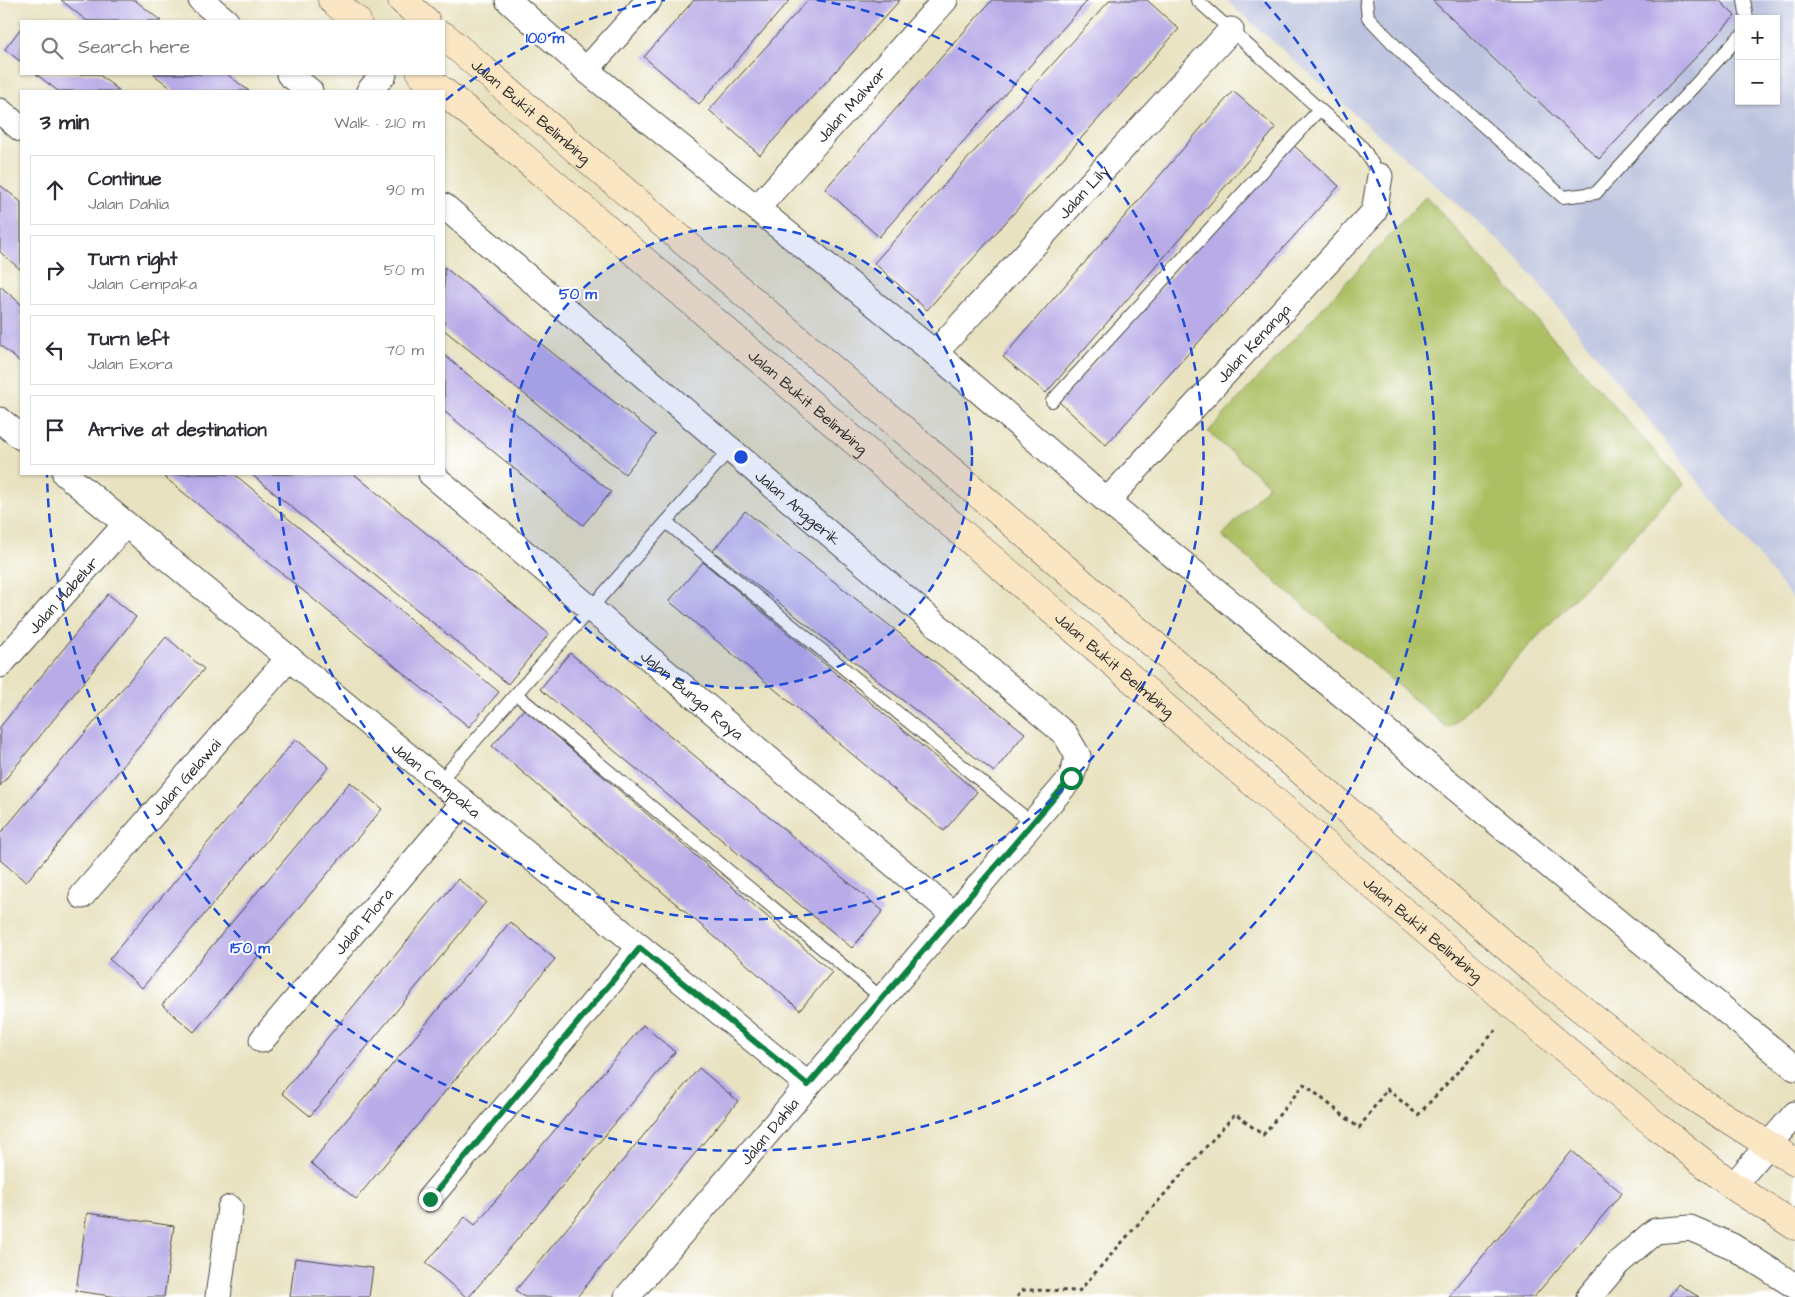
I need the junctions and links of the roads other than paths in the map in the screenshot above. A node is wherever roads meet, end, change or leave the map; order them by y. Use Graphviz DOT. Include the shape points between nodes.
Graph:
graph roads {
  1 [pos="201,0"];
  2 [pos="332,0"];
  3 [pos="402,0"];
  4 [pos="508,0"];
  5 [pos="649,0"];
  6 [pos="945,0"];
  7 [pos="1197,0"];
  8 [pos="1366,0"];
  9 [pos="1744,0"];
  10 [pos="1747,15"];
  11 [pos="225,20"];
  12 [pos="356,20"];
  13 [pos="425,20"];
  14 [pos="1231,30"];
  15 [pos="445,37"];
  16 [pos="1735,41"];
  17 [pos="586,70"];
  18 [pos="290,75"];
  19 [pos="383,75"];
  20 [pos="422,75"];
  21 [pos="309,90"];
  22 [pos="371,90"];
  23 [pos="441,90"];
  24 [pos="445,94"];
  25 [pos="1319,110"];
  26 [pos="0,111"];
  27 [pos="20,128"];
  28 [pos="1380,176"];
  29 [pos="445,207"];
  30 [pos="757,208"];
  31 [pos="935,353"];
  32 [pos="1052,401"];
  33 [pos="730,448"];
  34 [pos="66,475"];
  35 [pos="432,475"];
  36 [pos="1107,501"];
  37 [pos="666,522"];
  38 [pos="126,524"];
  39 [pos="591,609"];
  40 [pos="289,658"];
  41 [pos="0,666"];
  42 [pos="516,694"];
  43 [pos="1078,756"];
  44 [pos="439,782"];
  45 [pos="464,802"];
  46 [pos="1033,824"];
  47 [pos="82,896"];
  48 [pos="955,916"];
  49 [pos="640,948"];
  50 [pos="883,999"];
  51 [pos="262,1040"];
  52 [pos="1795,1068"];
  53 [pos="808,1085"];
  54 [pos="1795,1114"];
  55 [pos="1767,1146"];
  56 [pos="1795,1162"];
  57 [pos="1733,1186"];
  58 [pos="430,1199"];
  59 [pos="230,1208"];
  60 [pos="1795,1226"];
  61 [pos="1795,1286"];
  62 [pos="218,1297"];
  63 [pos="628,1297"];
  64 [pos="1589,1297"];
  1 -- 11 [label="street"];
  2 -- 12 [label="main road"];
  3 -- 13 [label="main road"];
  4 -- 17 [label="street"];
  5 -- 17 [label="street"];
  6 -- 30 [label="street, Jalan Malwar"];
  7 -- 14 [label="lane"];
  8 -- 16 [label="lane" via="1368,17 1406,57 1563,197 1596,193"];
  9 -- 10 [label="lane"];
  14 -- 25 [label="lane"];
  14 -- 31 [label="street, Jalan Lily"];
  15 -- 55 [label="main road, Jalan Bukit Belimbing" via="1542,978 1687,1093"];
  17 -- 30 [label="street"];
  18 -- 21 [label="street"];
  19 -- 22 [label="street"];
  20 -- 23 [label="main road, Jalan Bukit Belimbing"];
  24 -- 57 [label="main road, Jalan Bukit Belimbing" via="1516,1008"];
  25 -- 28 [label="lane" via="1363,148"];
  25 -- 32 [label="lane"];
  26 -- 27 [label="street"];
  28 -- 36 [label="street, Jalan Kenanga" via="1374,212"];
  29 -- 33 [label="street, Jalan Anggerik"];
  30 -- 31 [label="street"];
  31 -- 36 [label="street"];
  33 -- 37 [label="lane"];
  33 -- 43 [label="street, Jalan Anggerik" via="1064,734"];
  34 -- 38 [label="street, Jalan Cempaka"];
  35 -- 39 [label="street, Jalan Bunga Raya"];
  36 -- 52 [label="street"];
  37 -- 39 [label="lane"];
  37 -- 46 [label="lane"];
  38 -- 40 [label="street, Jalan Cempaka"];
  38 -- 41 [label="street, Jalan Habelur"];
  39 -- 42 [label="lane"];
  39 -- 48 [label="street, Jalan Bunga Raya"];
  40 -- 44 [label="street, Jalan Cempaka"];
  40 -- 47 [label="street, Jalan Gelawai"];
  42 -- 44 [label="lane"];
  42 -- 50 [label="lane"];
  43 -- 46 [label="street, Jalan Dahlia" via="1071,778"];
  44 -- 45 [label="street, Jalan Cempaka"];
  45 -- 49 [label="street, Jalan Cempaka"];
  45 -- 51 [label="street, Jalan Flora"];
  46 -- 48 [label="street, Jalan Dahlia"];
  48 -- 50 [label="street, Jalan Dahlia"];
  49 -- 53 [label="street, Jalan Cempaka"];
  49 -- 58 [label="street"];
  50 -- 53 [label="street, Jalan Dahlia"];
  53 -- 63 [label="street, Jalan Dahlia"];
  54 -- 55 [label="street"];
  55 -- 56 [label="main road, Jalan Bukit Belimbing"];
  55 -- 57 [label="street"];
  57 -- 60 [label="main road, Jalan Bukit Belimbing"];
  59 -- 62 [label="street"];
  61 -- 64 [label="street" via="1732,1246 1690,1228 1655,1231 1618,1263"];
}
